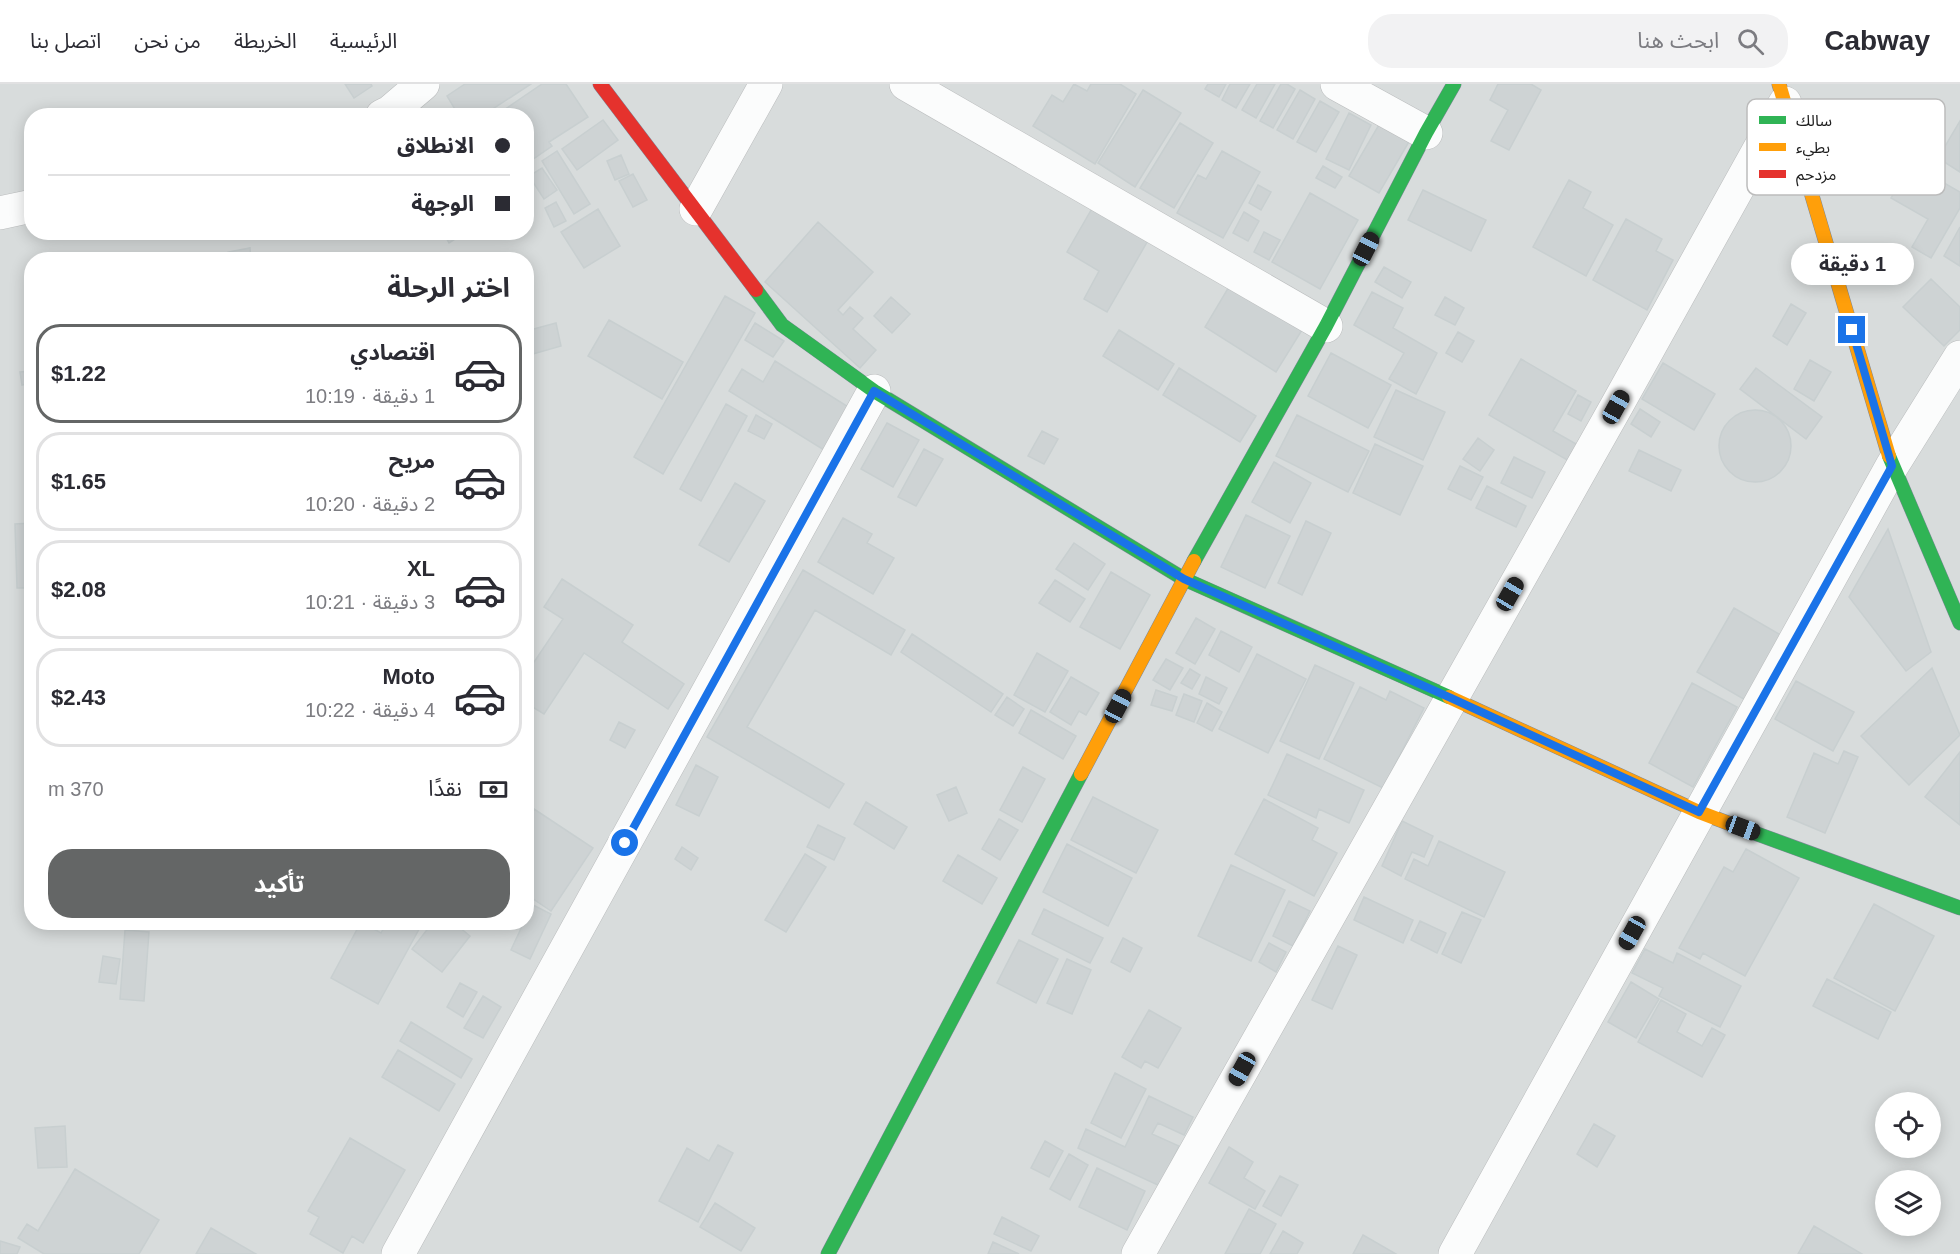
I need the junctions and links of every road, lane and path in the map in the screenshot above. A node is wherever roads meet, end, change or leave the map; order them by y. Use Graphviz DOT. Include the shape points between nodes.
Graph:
graph roads {
  1 [pos="423,84"];
  2 [pos="600,84"];
  3 [pos="766,84"];
  4 [pos="906,84"];
  5 [pos="1337,84"];
  6 [pos="1454,84"];
  7 [pos="395,108"];
  8 [pos="1426,133"];
  9 [pos="1747,157"];
  10 [pos="1812,195"];
  11 [pos="24,208"];
  12 [pos="696,209"];
  13 [pos="0,213"];
  14 [pos="1326,326"];
  15 [pos="1960,357"];
  16 [pos="874,391"];
  17 [pos="1892,466"];
  18 [pos="1184,579"];
  19 [pos="1960,623"];
  20 [pos="1451,698"];
  21 [pos="1699,812"];
  22 [pos="1960,908"];
  23 [pos="398,1254"];
  24 [pos="828,1254"];
  25 [pos="1138,1254"];
  26 [pos="1455,1254"];
  1 -- 7 [label="street"];
  2 -- 12 [label="street"];
  3 -- 12 [label="street"];
  4 -- 14 [label="street"];
  5 -- 8 [label="street"];
  6 -- 8 [label="street"];
  8 -- 14 [label="street"];
  9 -- 20 [label="street"];
  10 -- 17 [label="street"];
  11 -- 13 [label="street"];
  12 -- 16 [label="street" via="782,325"];
  14 -- 18 [label="street"];
  15 -- 17 [label="street"];
  16 -- 18 [label="street"];
  16 -- 23 [label="street"];
  17 -- 19 [label="street"];
  17 -- 21 [label="street"];
  18 -- 20 [label="street"];
  18 -- 24 [label="street"];
  20 -- 21 [label="street"];
  20 -- 25 [label="street"];
  21 -- 22 [label="street"];
  21 -- 26 [label="street"];
}
